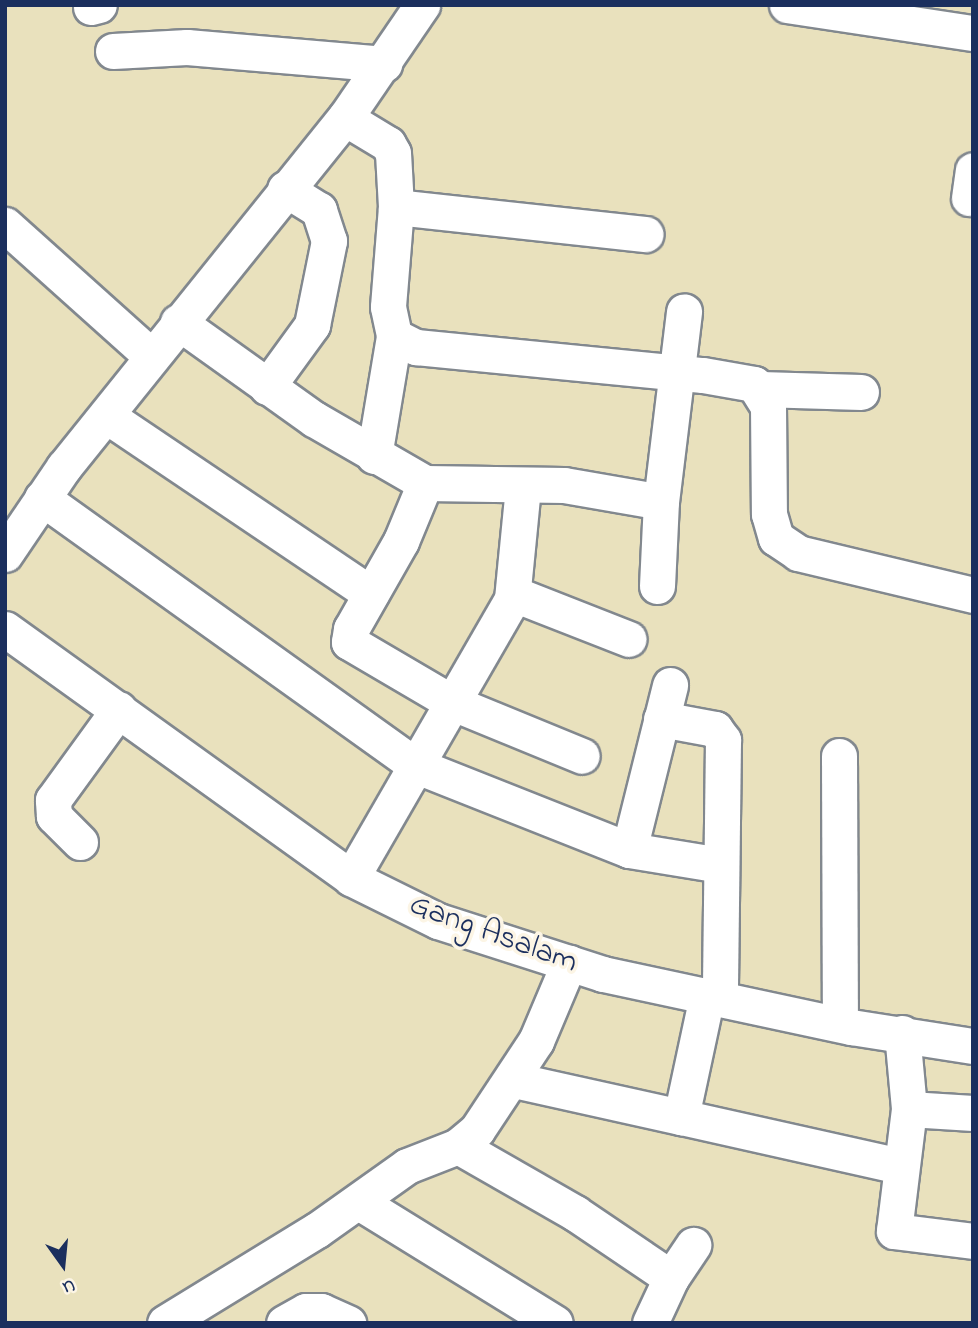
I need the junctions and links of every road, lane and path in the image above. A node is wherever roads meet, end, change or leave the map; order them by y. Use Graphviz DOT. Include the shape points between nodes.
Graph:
graph roads {
  1 [pos="422,5"];
  2 [pos="787,5"];
  3 [pos="973,33"];
  4 [pos="113,51"];
  5 [pos="384,64"];
  6 [pos="345,118"];
  7 [pos="285,189"];
  8 [pos="396,207"];
  9 [pos="5,225"];
  10 [pos="646,234"];
  11 [pos="684,311"];
  12 [pos="178,322"];
  13 [pos="394,336"];
  14 [pos="151,356"];
  15 [pos="674,372"];
  16 [pos="267,387"];
  17 [pos="760,389"];
  18 [pos="861,392"];
  19 [pos="107,416"];
  20 [pos="374,456"];
  21 [pos="425,483"];
  22 [pos="523,486"];
  23 [pos="42,498"];
  24 [pos="661,502"];
  25 [pos="5,554"];
  26 [pos="657,586"];
  27 [pos="371,594"];
  28 [pos="514,594"];
  29 [pos="973,595"];
  30 [pos="5,629"];
  31 [pos="629,639"];
  32 [pos="670,685"];
  33 [pos="453,703"];
  34 [pos="119,709"];
  35 [pos="661,719"];
  36 [pos="839,756"];
  37 [pos="582,757"];
  38 [pos="417,766"];
  39 [pos="80,842"];
  40 [pos="629,850"];
  41 [pos="721,865"];
  42 [pos="351,878"];
  43 [pos="569,963"];
  44 [pos="713,997"];
  45 [pos="840,1021"];
  46 [pos="902,1032"];
  47 [pos="973,1046"];
  48 [pos="514,1080"];
  49 [pos="909,1109"];
  50 [pos="973,1113"];
  51 [pos="681,1117"];
  52 [pos="458,1146"];
  53 [pos="901,1166"];
  54 [pos="359,1202"];
  55 [pos="973,1241"];
  56 [pos="693,1245"];
  57 [pos="671,1278"];
  58 [pos="165,1323"];
  59 [pos="284,1323"];
  60 [pos="348,1323"];
  61 [pos="555,1323"];
  62 [pos="650,1323"];
  1 -- 5 [label="street"];
  2 -- 3 [label="street"];
  4 -- 5 [label="street" via="187,47"];
  5 -- 6 [label="street"];
  6 -- 7 [label="street"];
  6 -- 8 [label="street" via="391,148"];
  7 -- 12 [label="street"];
  7 -- 16 [label="street" via="319,210 329,241 312,325"];
  8 -- 10 [label="street"];
  8 -- 13 [label="street" via="388,307"];
  9 -- 14 [label="street"];
  11 -- 15 [label="street"];
  12 -- 14 [label="street"];
  12 -- 16 [label="street"];
  13 -- 15 [label="street" via="416,347"];
  13 -- 20 [label="street"];
  14 -- 19 [label="street"];
  15 -- 17 [label="street" via="747,382"];
  15 -- 24 [label="street"];
  16 -- 20 [label="street"];
  17 -- 18 [label="street"];
  17 -- 29 [label="street" via="768,406 770,527 776,538 798,553"];
  19 -- 23 [label="street"];
  19 -- 27 [label="street"];
  20 -- 21 [label="street"];
  21 -- 22 [label="street"];
  21 -- 27 [label="street"];
  22 -- 24 [label="street" via="564,485"];
  22 -- 28 [label="street"];
  23 -- 25 [label="street"];
  23 -- 38 [label="street"];
  24 -- 26 [label="street"];
  27 -- 33 [label="street" via="351,629 350,644"];
  28 -- 31 [label="street"];
  28 -- 33 [label="street"];
  30 -- 34 [label="street, Gang Asalam"];
  32 -- 35 [label="street"];
  33 -- 37 [label="street"];
  33 -- 38 [label="street"];
  34 -- 39 [label="street" via="53,800 54,816"];
  34 -- 42 [label="street, Gang Asalam"];
  35 -- 40 [label="street"];
  35 -- 41 [label="street" via="715,729 721,736"];
  36 -- 45 [label="street"];
  38 -- 40 [label="street"];
  38 -- 42 [label="street"];
  40 -- 41 [label="street"];
  41 -- 44 [label="street"];
  42 -- 43 [label="street, Gang Asalam" via="438,921"];
  43 -- 44 [label="street, Gang Asalam"];
  43 -- 48 [label="street"];
  44 -- 45 [label="street, Gang Asalam"];
  44 -- 51 [label="street"];
  45 -- 46 [label="street, Gang Asalam"];
  46 -- 47 [label="street, Gang Asalam"];
  46 -- 49 [label="street"];
  48 -- 51 [label="street"];
  48 -- 52 [label="street" via="491,1116"];
  49 -- 50 [label="street"];
  49 -- 53 [label="street"];
  51 -- 53 [label="street"];
  52 -- 54 [label="street" via="407,1166"];
  52 -- 57 [label="street" via="575,1213"];
  53 -- 55 [label="street" via="894,1231"];
  54 -- 58 [label="street"];
  54 -- 61 [label="street"];
  56 -- 57 [label="street"];
  57 -- 62 [label="street"];
  59 -- 60 [label="street" via="306,1311 321,1311"];
}
